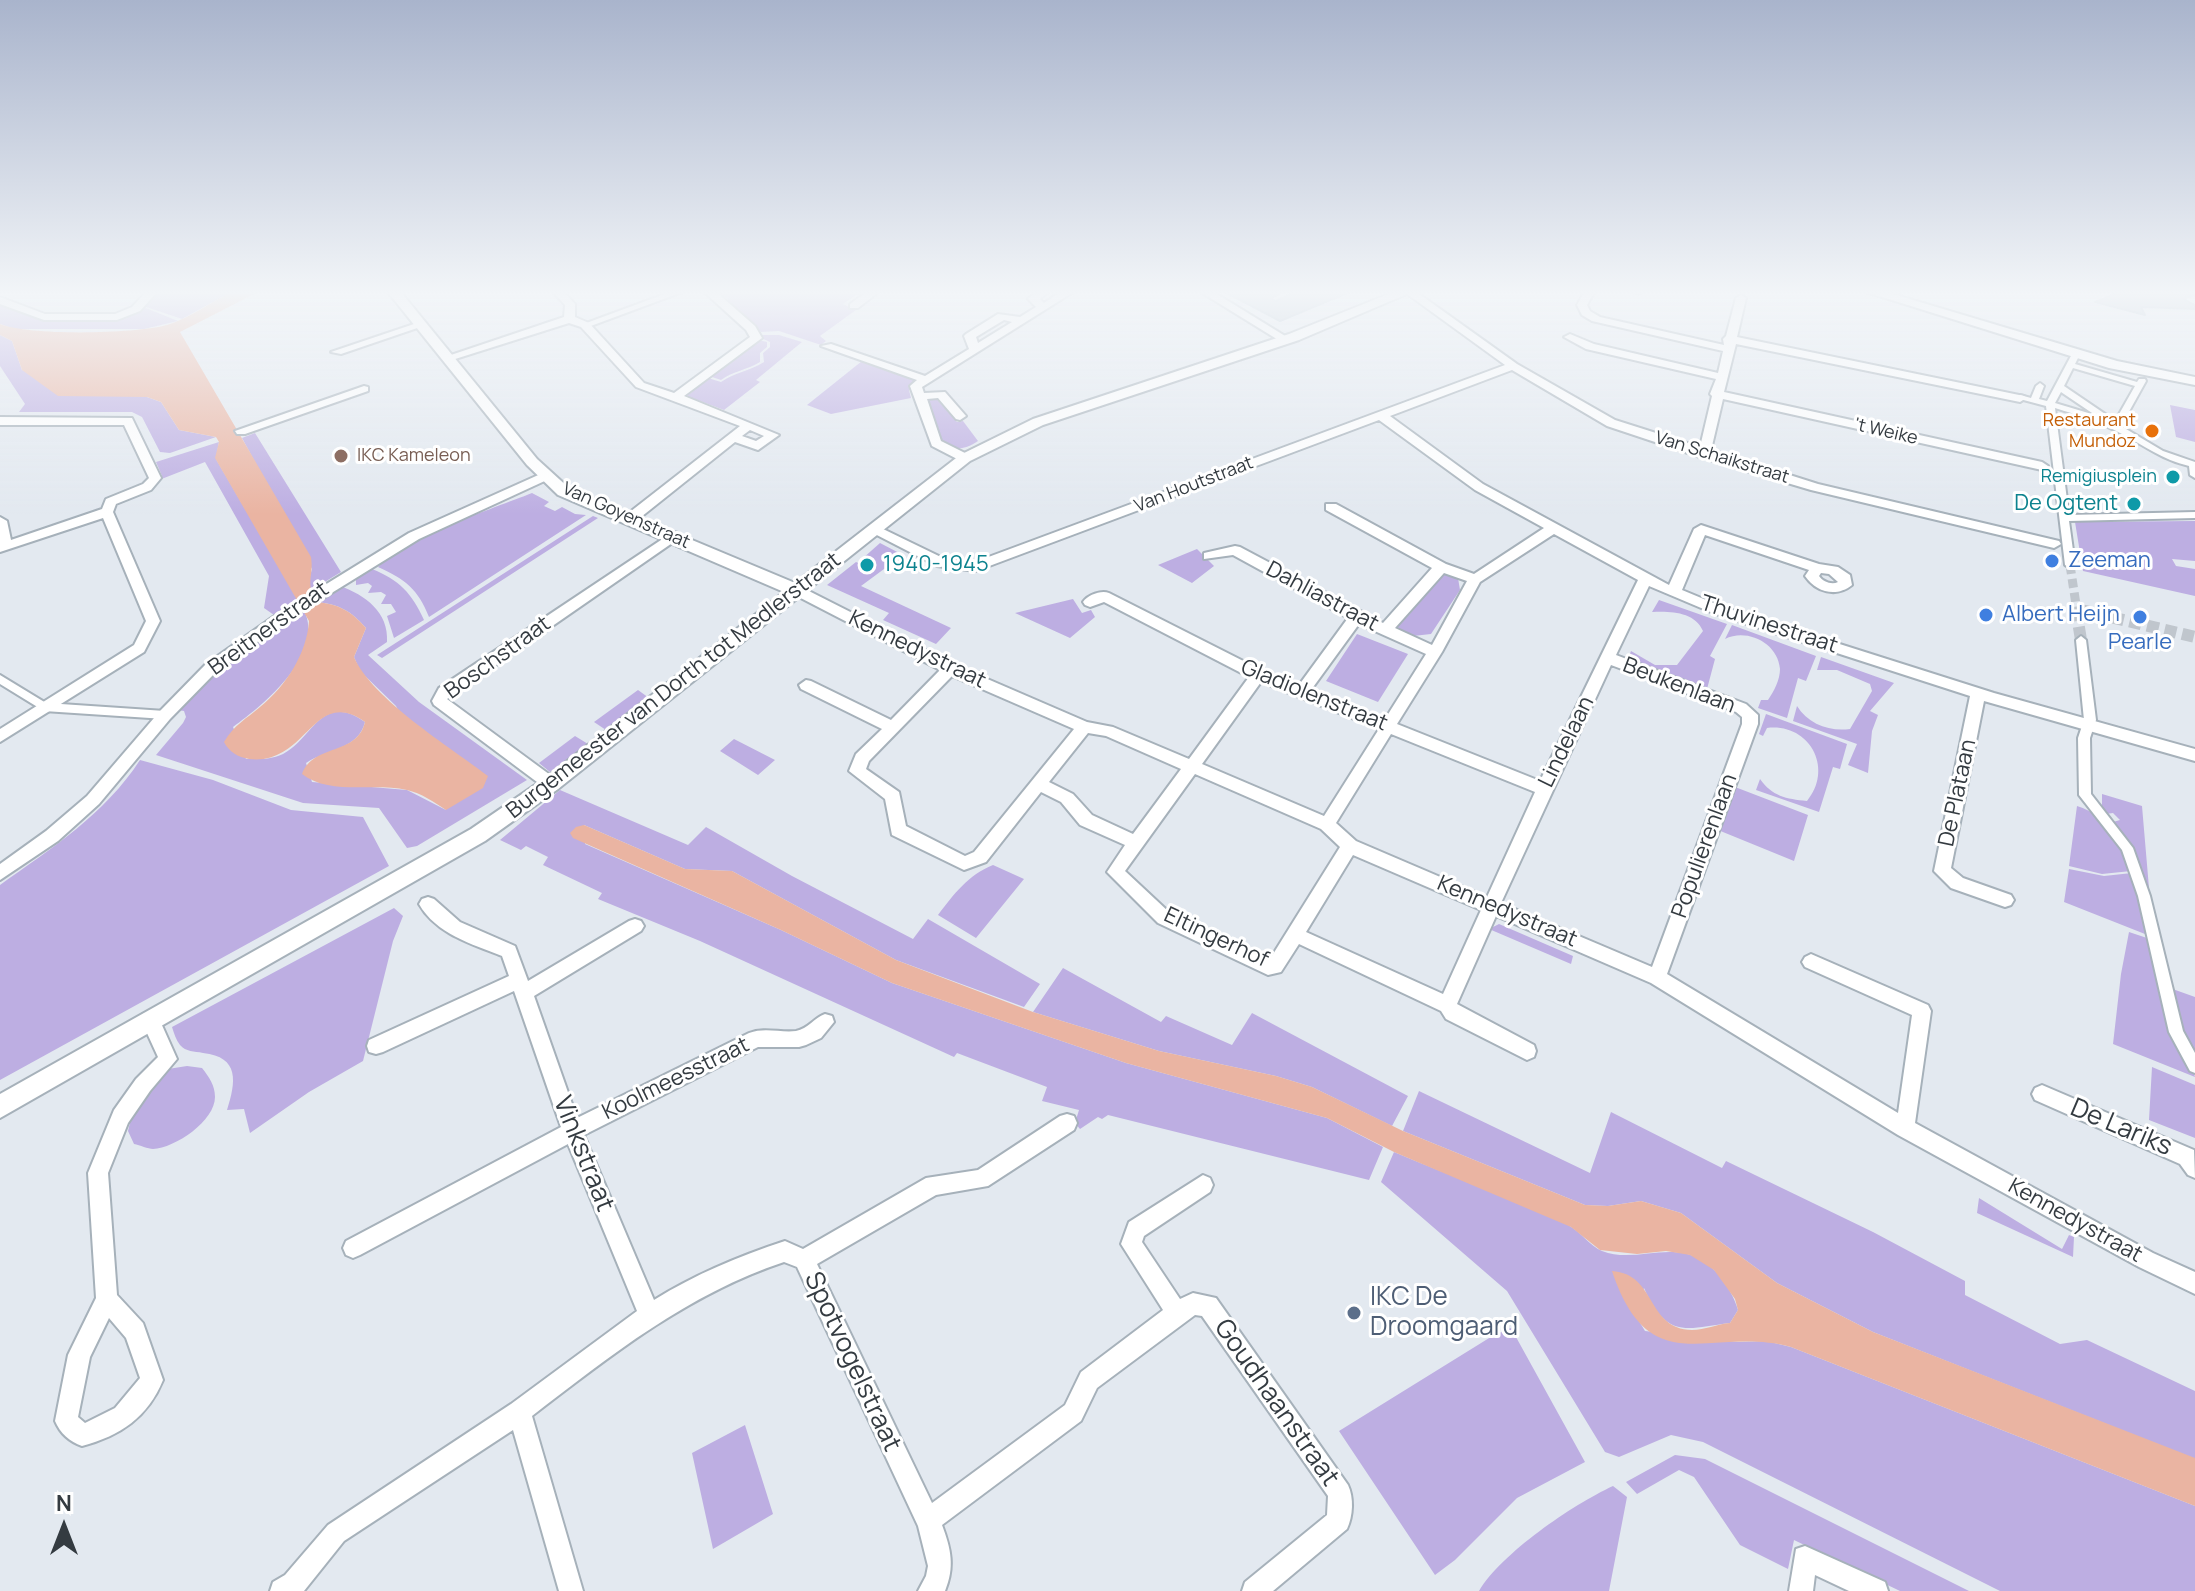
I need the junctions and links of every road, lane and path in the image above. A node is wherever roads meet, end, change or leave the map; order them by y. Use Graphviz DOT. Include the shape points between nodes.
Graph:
graph roads {
  1 [pos="454,365"];
  2 [pos="622,365"];
  3 [pos="719,365"];
  4 [pos="884,365"];
  5 [pos="949,365"];
  6 [pos="1206,365"];
  7 [pos="1670,365"];
  8 [pos="1724,365"];
  9 [pos="1843,365"];
  10 [pos="2070,365"];
  11 [pos="2090,365"];
  12 [pos="2107,365"];
  13 [pos="1513,366"];
  14 [pos="1722,377"];
  15 [pos="927,380"];
  16 [pos="2195,381"];
  17 [pos="2040,386"];
  18 [pos="2059,387"];
  19 [pos="364,389"];
  20 [pos="1716,394"];
  21 [pos="675,397"];
  22 [pos="918,397"];
  23 [pos="2020,398"];
  24 [pos="2034,401"];
  25 [pos="2050,404"];
  26 [pos="1380,415"];
  27 [pos="960,416"];
  28 [pos="0,421"];
  29 [pos="748,426"];
  30 [pos="2117,427"];
  31 [pos="241,431"];
  32 [pos="735,438"];
  33 [pos="1704,454"];
  34 [pos="965,458"];
  35 [pos="2042,466"];
  36 [pos="2057,470"];
  37 [pos="545,476"];
  38 [pos="2194,477"];
  39 [pos="1331,507"];
  40 [pos="107,512"];
  41 [pos="2195,515"];
  42 [pos="631,518"];
  43 [pos="2064,518"];
  44 [pos="0,521"];
  45 [pos="1552,529"];
  46 [pos="876,531"];
  47 [pos="673,536"];
  48 [pos="2054,544"];
  49 [pos="3,547"];
  50 [pos="2068,548"];
  51 [pos="1209,556"];
  52 [pos="2070,565"];
  53 [pos="1441,567"];
  54 [pos="1818,568"];
  55 [pos="1475,579"];
  56 [pos="1645,580"];
  57 [pos="796,590"];
  58 [pos="1674,592"];
  59 [pos="1090,602"];
  60 [pos="1356,617"];
  61 [pos="1385,630"];
  62 [pos="2081,640"];
  63 [pos="1435,652"];
  64 [pos="1608,658"];
  65 [pos="950,669"];
  66 [pos="1258,675"];
  67 [pos="0,679"];
  68 [pos="806,685"];
  69 [pos="1302,692"];
  70 [pos="1978,694"];
  71 [pos="44,707"];
  72 [pos="165,715"];
  73 [pos="1750,715"];
  74 [pos="2090,726"];
  75 [pos="892,727"];
  76 [pos="1084,727"];
  77 [pos="1388,727"];
  78 [pos="0,736"];
  79 [pos="2195,755"];
  80 [pos="1193,767"];
  81 [pos="551,784"];
  82 [pos="1039,784"];
  83 [pos="1544,789"];
  84 [pos="1327,824"];
  85 [pos="1136,843"];
  86 [pos="1350,846"];
  87 [pos="0,873"];
  88 [pos="2005,900"];
  89 [pos="428,904"];
  90 [pos="1490,905"];
  91 [pos="635,926"];
  92 [pos="1303,938"];
  93 [pos="1811,962"];
  94 [pos="1657,977"];
  95 [pos="521,987"];
  96 [pos="1447,1005"];
  97 [pos="150,1020"];
  98 [pos="825,1022"];
  99 [pos="376,1046"];
  100 [pos="1527,1051"];
  101 [pos="2195,1066"];
  102 [pos="2042,1094"];
  103 [pos="0,1107"];
  104 [pos="1067,1123"];
  105 [pos="1905,1128"];
  106 [pos="572,1131"];
  107 [pos="2195,1168"];
  108 [pos="1203,1185"];
  109 [pos="353,1248"];
  110 [pos="804,1260"];
  111 [pos="2195,1283"];
  112 [pos="107,1299"];
  113 [pos="649,1313"];
  114 [pos="1177,1313"];
  115 [pos="519,1412"];
  116 [pos="928,1521"];
  117 [pos="282,1591"];
  118 [pos="571,1591"];
  119 [pos="930,1591"];
  120 [pos="1254,1591"];
  121 [pos="1801,1591"];
  122 [pos="1876,1591"];
  1 -- 37 [label="street, Van Goyenstraat"];
  2 -- 21 [label="street" via="640,385"];
  3 -- 21 [label="street"];
  4 -- 15 [label="street"];
  5 -- 15 [label="street"];
  6 -- 34 [label="street, Burgemeester van Dorth tot Medlerstraat" via="1038,422"];
  7 -- 14 [label="street"];
  8 -- 14 [label="street"];
  9 -- 23 [label="street"];
  10 -- 18 [label="street"];
  11 -- 30 [label="street" via="2140,383"];
  12 -- 16 [label="street"];
  13 -- 26 [label="street, Van Houtstraat"];
  13 -- 33 [label="street, Van Schaikstraat" via="1611,423"];
  14 -- 20 [label="street"];
  15 -- 22 [label="street" via="916,386"];
  17 -- 24 [label="street"];
  18 -- 25 [label="street"];
  18 -- 30 [label="street"];
  19 -- 31 [label="street"];
  20 -- 33 [label="street"];
  20 -- 35 [label="street, 't Weike"];
  21 -- 29 [label="street"];
  22 -- 27 [label="street" via="941,394"];
  22 -- 34 [label="street" via="936,443"];
  23 -- 24 [label="street"];
  24 -- 25 [label="street"];
  25 -- 30 [label="street"];
  25 -- 36 [label="street"];
  26 -- 45 [label="street, Thuvinestraat" via="1479,487"];
  26 -- 46 [label="street, Van Houtstraat" via="976,567 942,563"];
  28 -- 40 [label="street" via="128,421 155,478 147,487 111,502"];
  29 -- 32 [label="street"];
  29 -- 32 [label="street" via="773,435 758,446"];
  30 -- 38 [label="street" via="2166,459 2193,464"];
  32 -- 42 [label="street"];
  33 -- 48 [label="street, Van Schaikstraat" via="1815,487"];
  34 -- 46 [label="street, Burgemeester van Dorth tot Medlerstraat"];
  35 -- 36 [label="street, 't Weike"];
  36 -- 43 [label="street"];
  37 -- 42 [label="street, Van Goyenstraat" via="564,492"];
  37 -- 72 [label="street, Breitnerstraat" via="414,536 325,588 210,669"];
  39 -- 53 [label="street"];
  40 -- 49 [label="street"];
  40 -- 71 [label="street" via="153,621 139,648"];
  41 -- 43 [label="street"];
  42 -- 47 [label="street, Van Goyenstraat"];
  43 -- 50 [label="street"];
  44 -- 49 [label="street"];
  45 -- 55 [label="street"];
  45 -- 56 [label="street, Thuvinestraat"];
  46 -- 57 [label="street, Burgemeester van Dorth tot Medlerstraat"];
  47 -- 57 [label="street, Van Goyenstraat"];
  47 -- 81 [label="street, Boschstraat" via="444,692 439,701"];
  48 -- 50 [label="street, Van Schaikstraat"];
  50 -- 52 [label="street"];
  51 -- 60 [label="street, Dahliastraat" via="1235,550"];
  53 -- 55 [label="street"];
  53 -- 61 [label="street"];
  54 -- 58 [label="street" via="1701,529"];
  55 -- 63 [label="street"];
  56 -- 58 [label="street, Thuvinestraat"];
  56 -- 64 [label="street, Lindelaan"];
  57 -- 65 [label="street, Kennedystraat"];
  57 -- 81 [label="street, Burgemeester van Dorth tot Medlerstraat"];
  58 -- 70 [label="street, Thuvinestraat"];
  59 -- 66 [label="street, Gladiolenstraat" via="1104,596"];
  60 -- 61 [label="street, Dahliastraat"];
  60 -- 69 [label="street"];
  61 -- 63 [label="street, Dahliastraat"];
  62 -- 74 [label="street"];
  63 -- 77 [label="street"];
  64 -- 73 [label="street, Beukenlaan"];
  64 -- 83 [label="street, Lindelaan"];
  65 -- 75 [label="street"];
  65 -- 76 [label="street, Kennedystraat"];
  66 -- 69 [label="street, Gladiolenstraat"];
  66 -- 80 [label="street, Eltingerhof"];
  67 -- 71 [label="street"];
  68 -- 75 [label="street"];
  69 -- 77 [label="street, Gladiolenstraat"];
  70 -- 74 [label="street, Thuvinestraat"];
  70 -- 88 [label="street, De Plataan" via="1942,871 1957,883"];
  71 -- 72 [label="street"];
  71 -- 78 [label="street"];
  72 -- 87 [label="street, Breitnerstraat" via="93,800"];
  73 -- 94 [label="street, Populierenlaan"];
  74 -- 79 [label="street, Thuvinestraat"];
  74 -- 101 [label="street" via="2084,738 2085,795 2127,848 2144,896 2176,1032"];
  75 -- 82 [label="street" via="862,758 857,771 893,796 898,830 964,863 980,857"];
  76 -- 80 [label="street, Kennedystraat" via="1108,731"];
  76 -- 82 [label="street"];
  77 -- 83 [label="street, Gladiolenstraat"];
  77 -- 84 [label="street"];
  80 -- 84 [label="street, Kennedystraat"];
  80 -- 85 [label="street, Eltingerhof"];
  81 -- 97 [label="street, Burgemeester van Dorth tot Medlerstraat" via="411,875"];
  82 -- 85 [label="street" via="1067,798 1086,820"];
  83 -- 90 [label="street, Lindelaan"];
  84 -- 86 [label="street, Kennedystraat"];
  85 -- 86 [label="street, Eltingerhof" via="1115,872 1124,882 1164,918 1268,967 1275,967"];
  86 -- 90 [label="street, Kennedystraat"];
  89 -- 95 [label="street, Vinkstraat" via="454,929 509,951"];
  90 -- 94 [label="street, Kennedystraat"];
  90 -- 96 [label="street"];
  91 -- 95 [label="street"];
  92 -- 96 [label="street"];
  93 -- 105 [label="street" via="1922,1011"];
  94 -- 105 [label="street, Kennedystraat"];
  95 -- 99 [label="street"];
  95 -- 106 [label="street, Vinkstraat"];
  96 -- 100 [label="street" via="1452,1013"];
  97 -- 103 [label="street, Burgemeester van Dorth tot Medlerstraat"];
  97 -- 112 [label="street" via="168,1059 121,1117 98,1173"];
  98 -- 106 [label="street, Koolmeesstraat" via="799,1039 756,1039"];
  102 -- 107 [label="street, De Lariks" via="2187,1157"];
  104 -- 110 [label="street" via="981,1179 933,1185"];
  105 -- 111 [label="street, Kennedystraat"];
  106 -- 109 [label="street, Koolmeesstraat"];
  106 -- 113 [label="street, Vinkstraat"];
  108 -- 114 [label="street" via="1136,1229 1131,1244"];
  110 -- 113 [label="street, Spotvogelstraat" via="785,1251 749,1260"];
  110 -- 116 [label="street, Spotvogelstraat"];
  112 -- 112 [label="street" via="79,1355 66,1421 82,1435 106,1429 137,1407 152,1380 135,1331"];
  113 -- 115 [label="street, Spotvogelstraat"];
  114 -- 116 [label="street" via="1089,1380 1073,1413"];
  114 -- 120 [label="street, Goudhaanstraat" via="1193,1304 1208,1306 1340,1493 1339,1521"];
  115 -- 117 [label="street, Spotvogelstraat" via="336,1533 294,1584"];
  115 -- 118 [label="street"];
  116 -- 119 [label="street, Spotvogelstraat" via="940,1551 937,1584"];
  121 -- 122 [label="street" via="1805,1558"];
}
